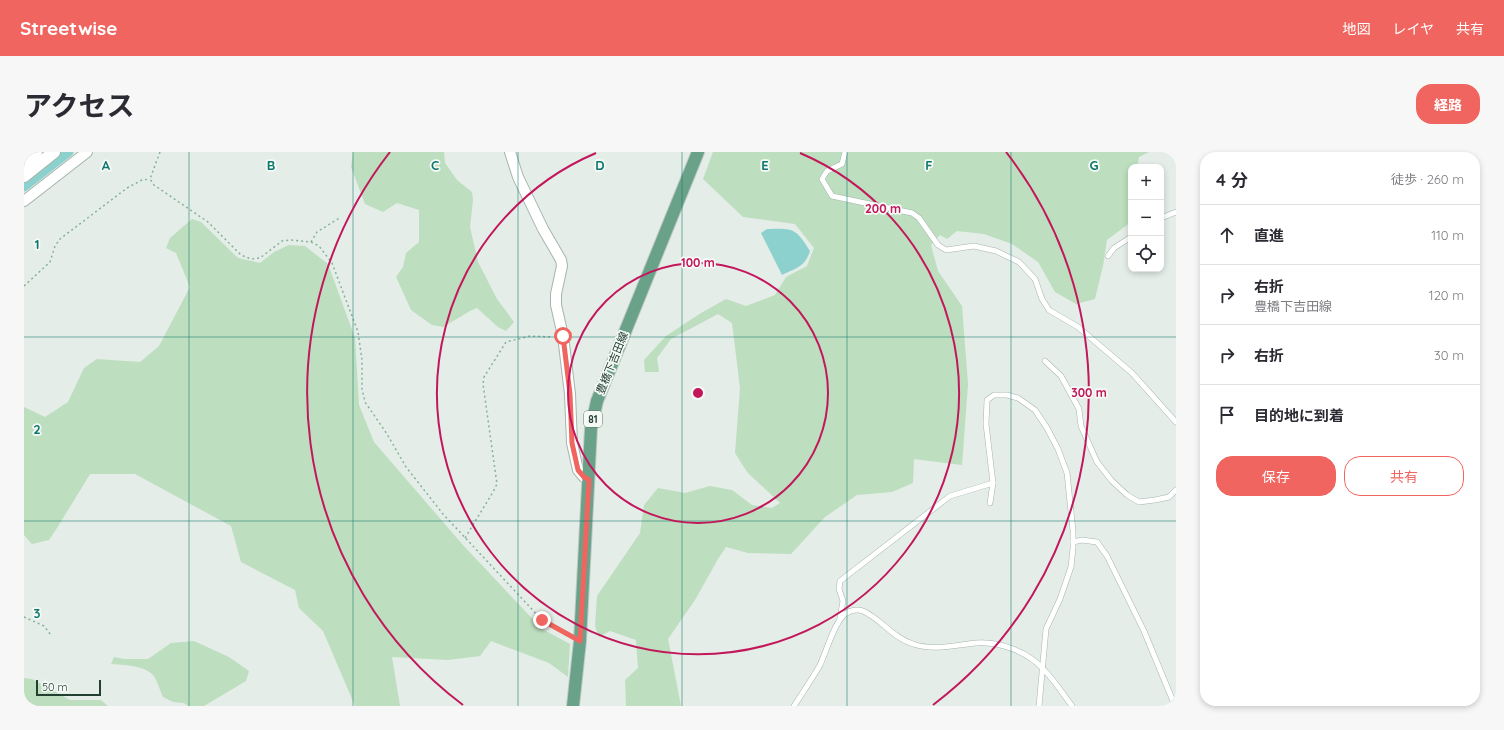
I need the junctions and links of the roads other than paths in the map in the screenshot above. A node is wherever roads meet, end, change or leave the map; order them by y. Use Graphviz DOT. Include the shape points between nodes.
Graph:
graph roads {
  1 [pos="38,152"];
  2 [pos="54,152"];
  3 [pos="87,152"];
  4 [pos="510,152"];
  5 [pos="698,152"];
  6 [pos="845,152"];
  7 [pos="24,165"];
  8 [pos="24,176"];
  9 [pos="24,201"];
  10 [pos="1176,212"];
  11 [pos="1164,217"];
  12 [pos="1128,239"];
  13 [pos="1108,256"];
  14 [pos="1045,361"];
  15 [pos="1176,422"];
  16 [pos="589,480"];
  17 [pos="993,483"];
  18 [pos="1176,490"];
  19 [pos="990,503"];
  20 [pos="1073,542"];
  21 [pos="840,619"];
  22 [pos="1044,668"];
  23 [pos="573,706"];
  24 [pos="794,706"];
  25 [pos="1039,706"];
  26 [pos="1072,706"];
  27 [pos="1175,706"];
  1 -- 7 [label="street"];
  2 -- 8 [label="street"];
  3 -- 9 [label="street"];
  4 -- 16 [label="street" via="524,190 561,260 556,305 563,336 570,394 572,443 578,470"];
  5 -- 16 [label="main road, 豊橋下吉田線 / 81" via="597,401 591,428"];
  6 -- 15 [label="lane" via="842,164 828,171 822,179 832,196 912,213 919,218 938,245 946,250 974,246 996,251 1019,262 1035,279 1049,310 1078,326 1132,372"];
  10 -- 11 [label="lane"];
  12 -- 13 [label="lane" via="1114,248"];
  14 -- 18 [label="lane" via="1061,376 1079,409 1081,426 1097,462 1112,482 1139,502 1169,497"];
  16 -- 23 [label="main road, 豊橋下吉田線 / 81" via="580,641"];
  17 -- 19 [label="lane"];
  17 -- 20 [label="lane" via="986,424 987,400 994,394 1007,395 1018,398 1034,410 1058,449 1066,473"];
  17 -- 21 [label="lane" via="950,496 840,581 839,589 843,601"];
  20 -- 22 [label="lane" via="1071,567 1046,629"];
  20 -- 27 [label="lane" via="1097,542 1107,556 1144,631"];
  21 -- 22 [label="lane" via="854,610 862,611 911,644 937,648 993,643 1011,648"];
  21 -- 24 [label="lane" via="819,665"];
  22 -- 25 [label="lane"];
  22 -- 26 [label="lane"];
}
